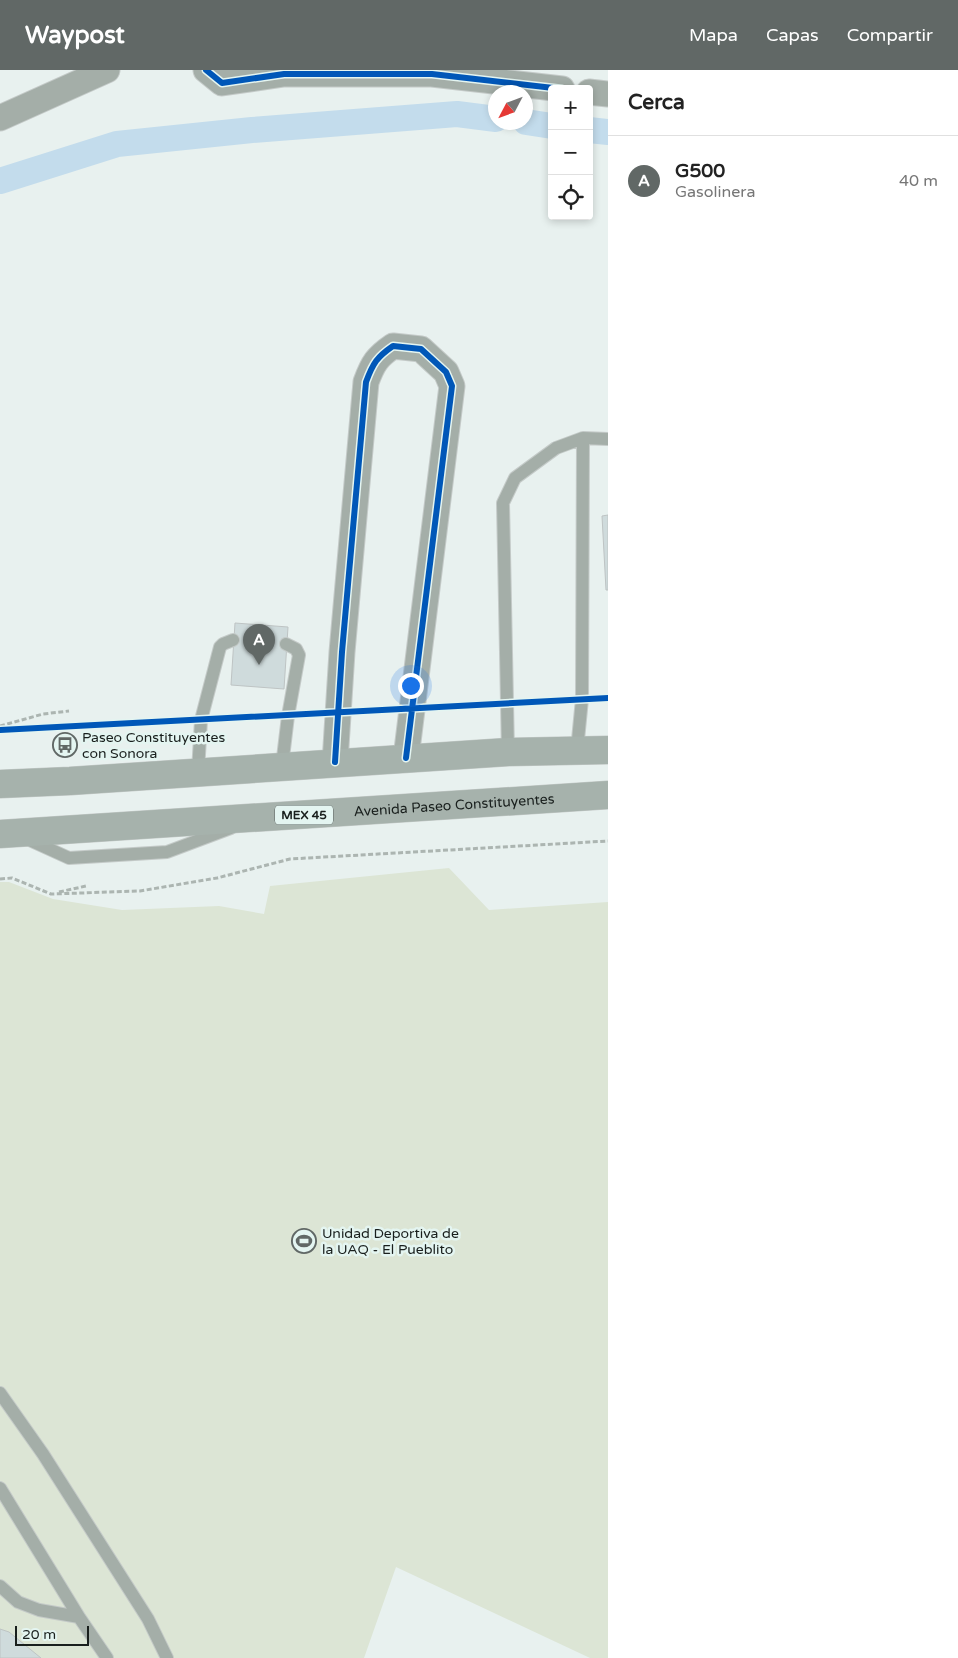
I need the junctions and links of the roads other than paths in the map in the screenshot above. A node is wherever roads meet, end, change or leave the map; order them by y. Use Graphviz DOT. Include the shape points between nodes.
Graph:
graph roads {
  1 [pos="107,70"];
  2 [pos="206,70"];
  3 [pos="548,87"];
  4 [pos="593,92"];
  5 [pos="608,94"];
  6 [pos="0,118"];
  7 [pos="583,438"];
  8 [pos="608,439"];
  9 [pos="233,640"];
  10 [pos="286,644"];
  11 [pos="578,750"];
  12 [pos="608,750"];
  13 [pos="508,752"];
  14 [pos="406,758"];
  15 [pos="335,762"];
  16 [pos="282,766"];
  17 [pos="198,772"];
  18 [pos="0,784"];
  19 [pos="608,795"];
  20 [pos="7,833"];
  21 [pos="0,1393"];
  22 [pos="0,1488"];
  23 [pos="0,1586"];
  24 [pos="79,1617"];
  25 [pos="107,1658"];
  26 [pos="167,1658"];
  1 -- 6 [label="street"];
  2 -- 3 [label="street" via="222,83 284,74 432,74"];
  4 -- 5 [label="street"];
  7 -- 8 [label="lane"];
  7 -- 11 [label="lane" via="582,699"];
  7 -- 13 [label="lane" via="556,448 515,478 503,503"];
  9 -- 17 [label="lane" via="220,647 201,720"];
  10 -- 16 [label="lane" via="296,649 299,655"];
  11 -- 12 [label="highway"];
  11 -- 13 [label="highway"];
  13 -- 14 [label="highway"];
  14 -- 15 [label="highway"];
  14 -- 15 [label="street" via="452,386 446,372 421,349 394,346 380,355 366,382"];
  15 -- 16 [label="highway"];
  16 -- 17 [label="highway"];
  17 -- 18 [label="highway"];
  19 -- 20 [label="highway, Avenida Paseo Constituyentes / MEX 45"];
  21 -- 26 [label="lane" via="43,1454 148,1619"];
  22 -- 24 [label="lane"];
  23 -- 24 [label="lane" via="18,1602 39,1610"];
  24 -- 25 [label="lane"];
}
